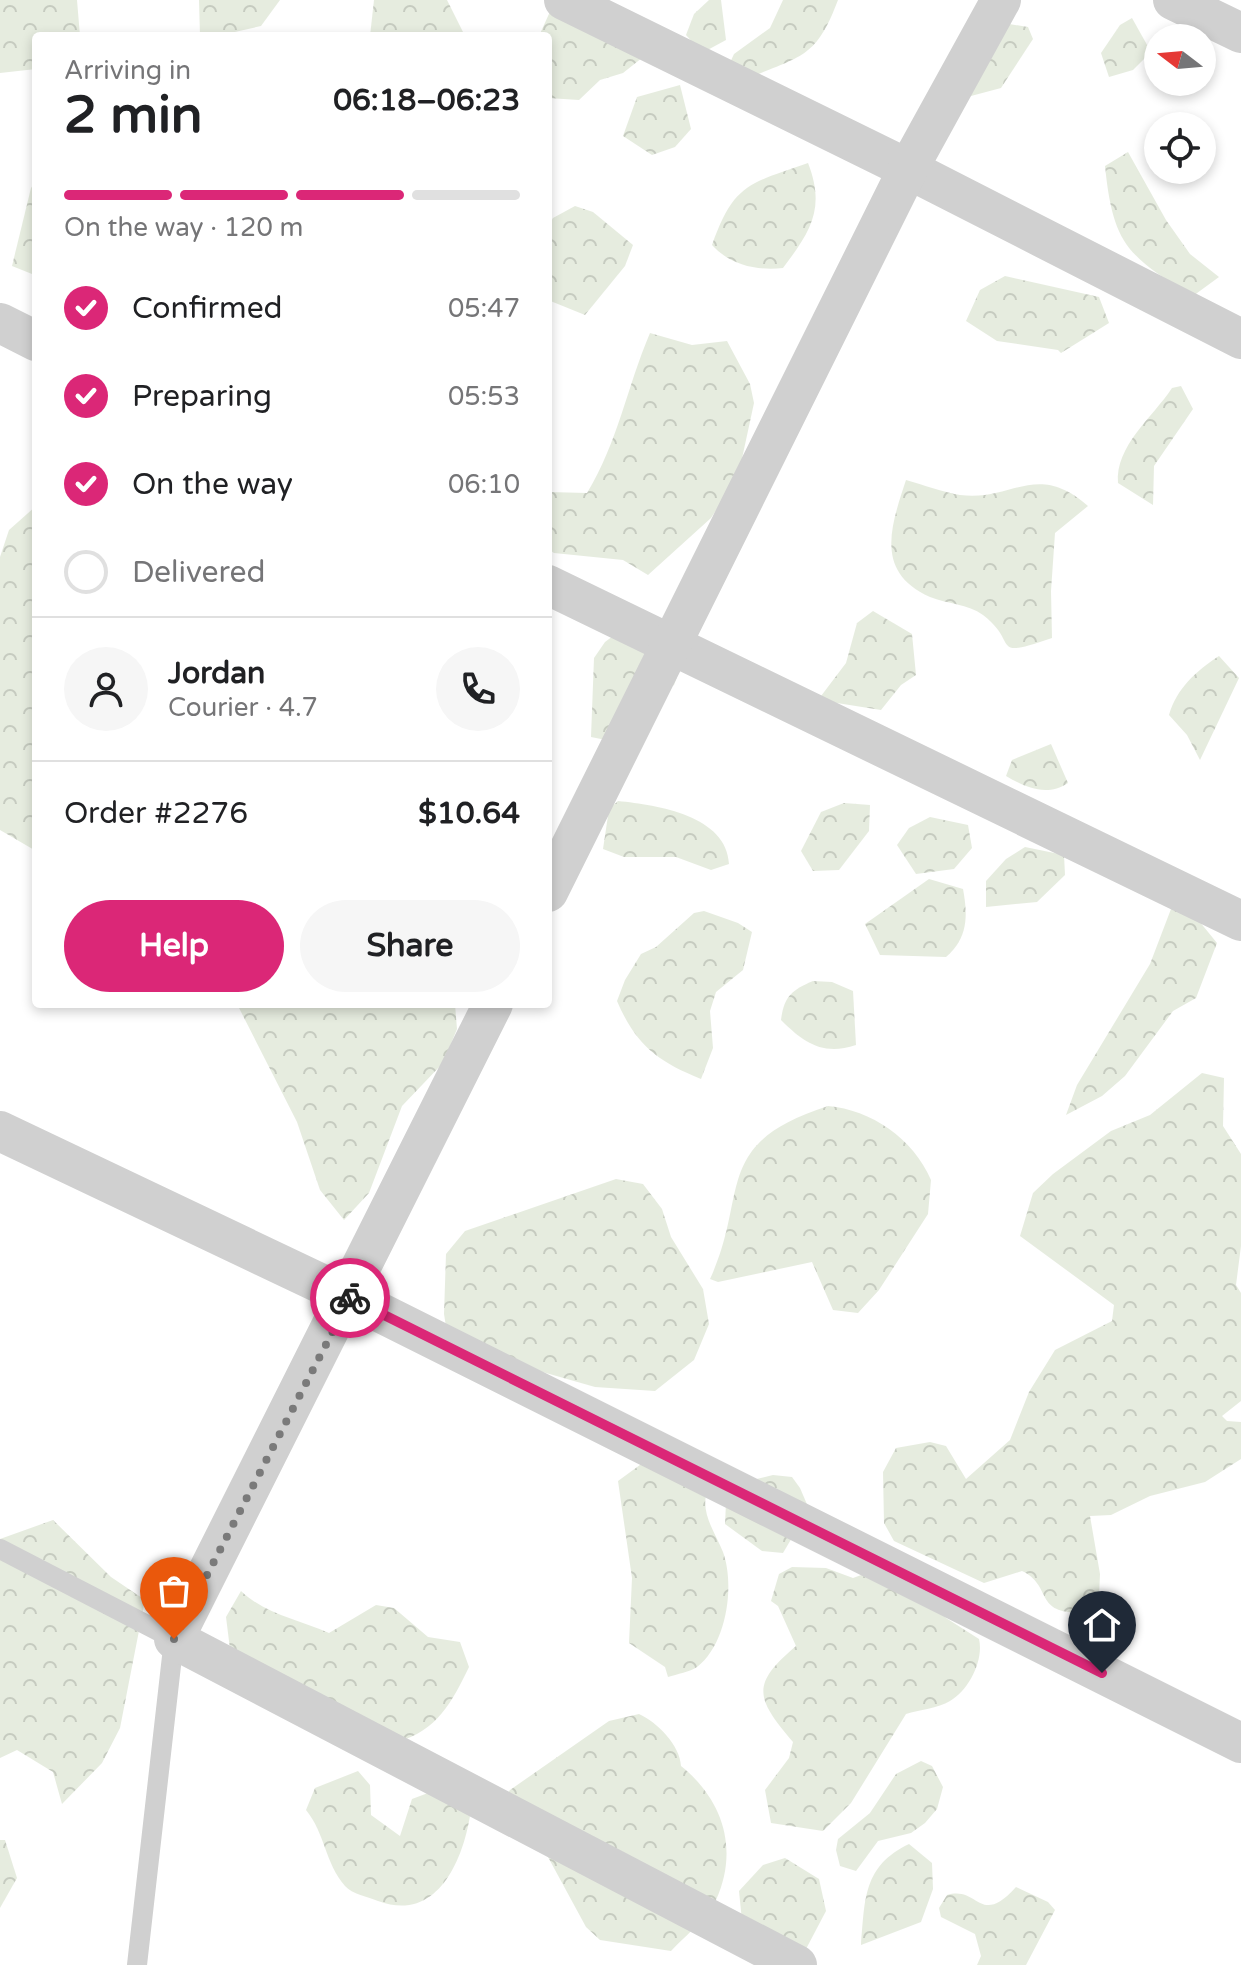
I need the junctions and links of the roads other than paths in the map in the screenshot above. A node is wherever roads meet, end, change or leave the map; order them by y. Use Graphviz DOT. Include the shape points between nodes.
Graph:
graph roads {
  1 [pos="564,0"];
  2 [pos="1001,0"];
  3 [pos="1173,0"];
  4 [pos="1241,33"];
  5 [pos="908,169"];
  6 [pos="0,323"];
  7 [pos="32,339"];
  8 [pos="1241,339"];
  9 [pos="552,587"];
  10 [pos="670,644"];
  11 [pos="552,884"];
  12 [pos="1241,921"];
  13 [pos="491,1008"];
  14 [pos="0,1131"];
  15 [pos="349,1297"];
  16 [pos="0,1549"];
  17 [pos="174,1639"];
  18 [pos="1241,1743"];
  19 [pos="748,1954"];
  20 [pos="137,1965"];
  21 [pos="797,1965"];
  1 -- 5 [label="street"];
  2 -- 5 [label="street"];
  3 -- 4 [label="street"];
  5 -- 8 [label="street"];
  5 -- 10 [label="street"];
  6 -- 7 [label="street"];
  9 -- 10 [label="street"];
  10 -- 11 [label="street"];
  10 -- 12 [label="street"];
  13 -- 15 [label="street"];
  14 -- 15 [label="street"];
  15 -- 17 [label="street"];
  15 -- 18 [label="street"];
  16 -- 17 [label="lane"];
  17 -- 19 [label="street"];
  17 -- 20 [label="lane"];
  19 -- 21 [label="street"];
}
